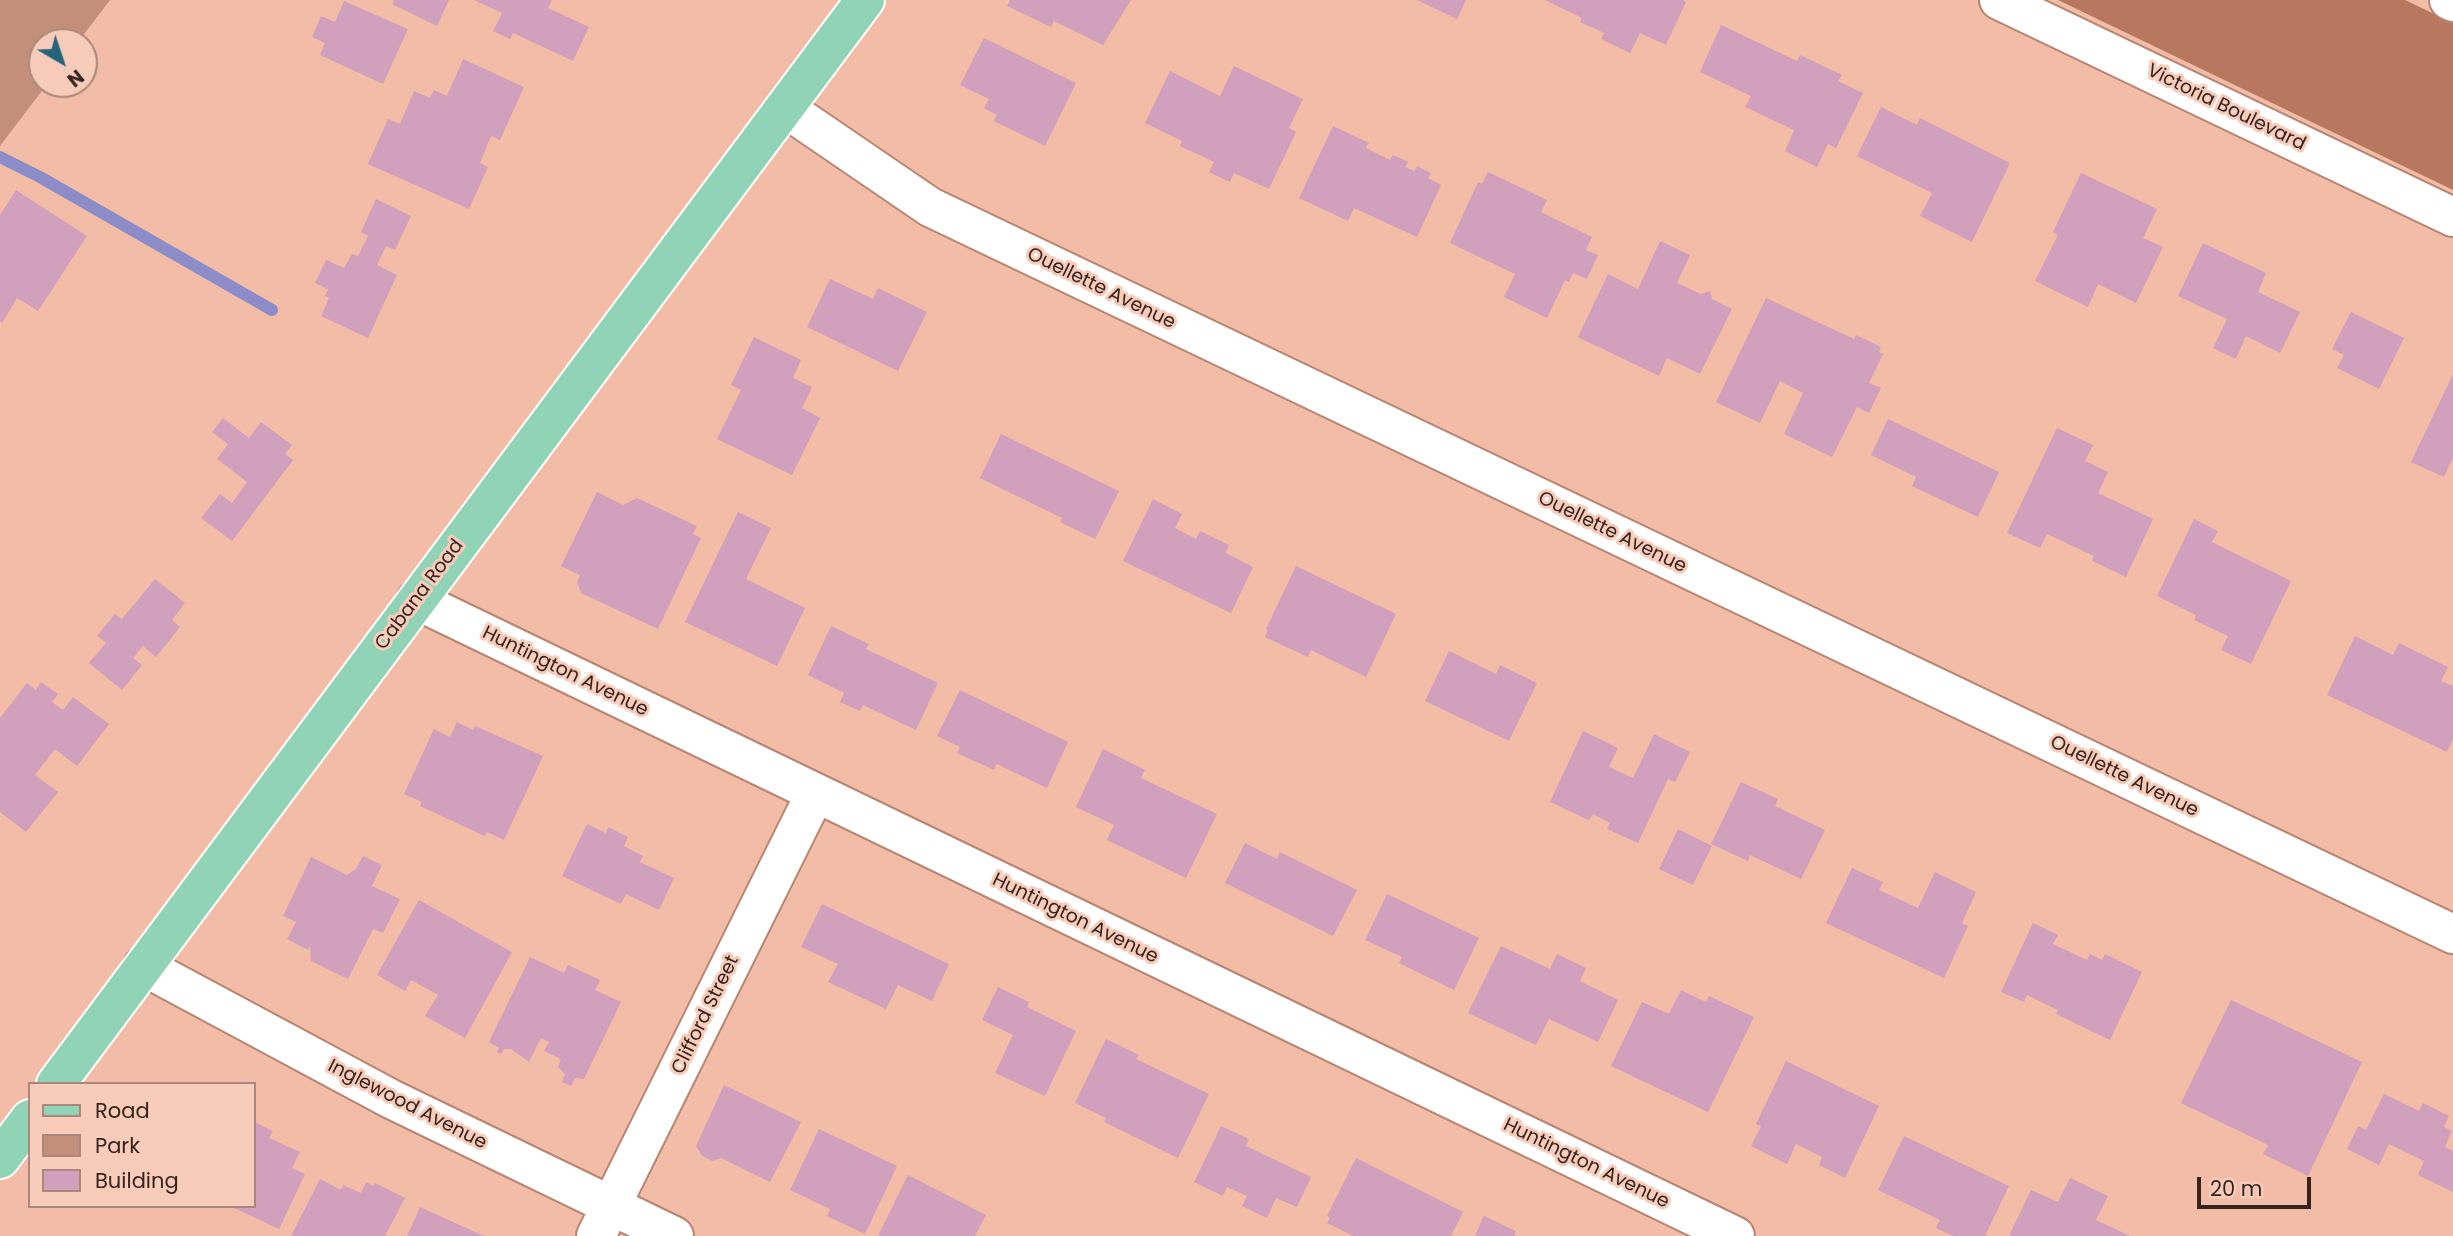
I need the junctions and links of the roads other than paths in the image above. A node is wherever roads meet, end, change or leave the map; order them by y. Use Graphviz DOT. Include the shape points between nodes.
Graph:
graph roads {
  1 [pos="865,0"];
  2 [pos="1999,0"];
  3 [pos="785,108"];
  4 [pos="2453,217"];
  5 [pos="416,600"];
  6 [pos="815,794"];
  7 [pos="2453,934"];
  8 [pos="143,966"];
  9 [pos="57,1082"];
  10 [pos="28,1121"];
  11 [pos="0,1158"];
  12 [pos="604,1221"];
  13 [pos="674,1236"];
  14 [pos="1735,1236"];
  1 -- 3 [label="main road, Cabana Road"];
  2 -- 4 [label="street, Victoria Boulevard"];
  3 -- 5 [label="main road, Cabana Road"];
  3 -- 7 [label="street, Ouellette Avenue" via="930,207"];
  5 -- 6 [label="street, Huntington Avenue"];
  5 -- 8 [label="main road, Cabana Road"];
  6 -- 12 [label="street, Clifford Street"];
  6 -- 14 [label="street, Huntington Avenue"];
  8 -- 9 [label="main road, Cabana Road"];
  8 -- 12 [label="street, Inglewood Avenue" via="391,1099"];
  10 -- 11 [label="main road"];
  12 -- 13 [label="street, Inglewood Avenue"];
}
